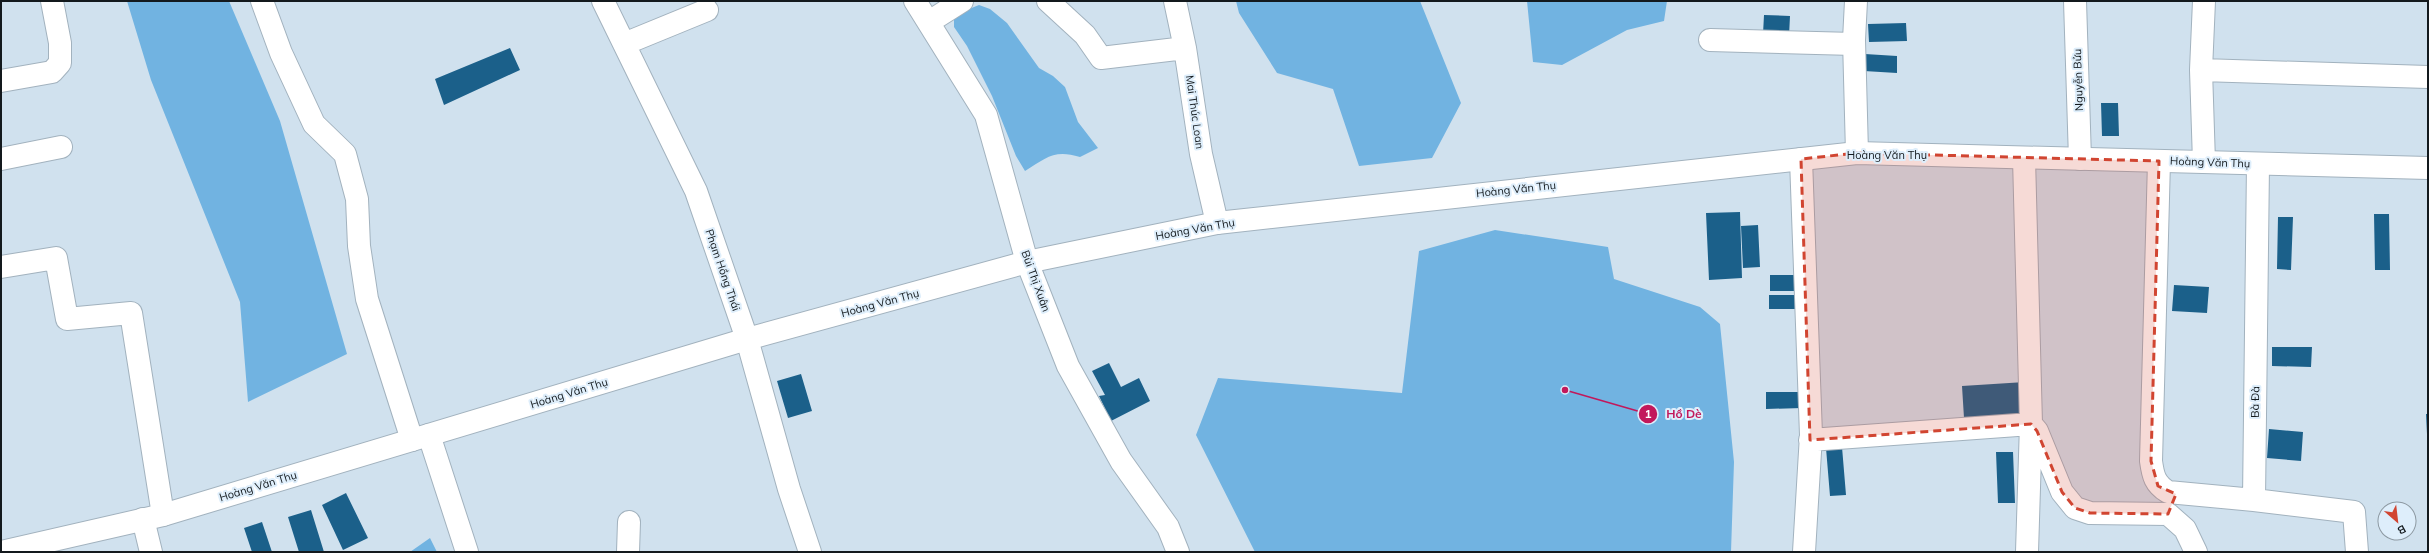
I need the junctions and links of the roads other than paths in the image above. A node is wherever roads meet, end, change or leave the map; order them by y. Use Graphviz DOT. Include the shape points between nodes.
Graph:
graph roads {
  1 [pos="52,1"];
  2 [pos="262,1"];
  3 [pos="603,1"];
  4 [pos="915,1"];
  5 [pos="962,1"];
  6 [pos="1048,1"];
  7 [pos="1175,1"];
  8 [pos="1856,1"];
  9 [pos="2075,1"];
  10 [pos="2204,1"];
  11 [pos="707,10"];
  12 [pos="929,22"];
  13 [pos="1710,40"];
  14 [pos="624,44"];
  15 [pos="1854,44"];
  16 [pos="1186,48"];
  17 [pos="2202,70"];
  18 [pos="2428,77"];
  19 [pos="1,80"];
  20 [pos="61,147"];
  21 [pos="1857,153"];
  22 [pos="2024,158"];
  23 [pos="1,159"];
  24 [pos="1802,159"];
  25 [pos="2080,159"];
  26 [pos="2159,161"];
  27 [pos="2204,162"];
  28 [pos="2258,164"];
  29 [pos="2428,168"];
  30 [pos="1217,223"];
  31 [pos="1027,262"];
  32 [pos="1,268"];
  33 [pos="747,339"];
  34 [pos="2031,424"];
  35 [pos="420,437"];
  36 [pos="1810,440"];
  37 [pos="2176,494"];
  38 [pos="2254,500"];
  39 [pos="2168,514"];
  40 [pos="153,517"];
  41 [pos="629,522"];
  42 [pos="1,552"];
  43 [pos="151,552"];
  44 [pos="467,552"];
  45 [pos="628,552"];
  46 [pos="810,552"];
  47 [pos="1178,552"];
  48 [pos="1804,552"];
  49 [pos="2027,552"];
  50 [pos="2196,552"];
  51 [pos="2357,552"];
  1 -- 19 [label="street" via="60,43 60,63 52,72"];
  2 -- 35 [label="street" via="281,53 314,124 345,154 357,199 359,246 367,299"];
  3 -- 14 [label="street, Phạm Hồng Thái"];
  4 -- 12 [label="street, Bùi Thị Xuân"];
  5 -- 12 [label="street"];
  6 -- 16 [label="street" via="1085,35 1101,58"];
  7 -- 16 [label="street, Mai Thúc Loan"];
  8 -- 15 [label="street"];
  9 -- 25 [label="street, Nguyễn Bửu"];
  10 -- 17 [label="street"];
  11 -- 14 [label="street"];
  12 -- 31 [label="street, Bùi Thị Xuân" via="986,115"];
  13 -- 15 [label="street"];
  14 -- 33 [label="street, Phạm Hồng Thái" via="696,190"];
  15 -- 21 [label="street"];
  16 -- 30 [label="street, Mai Thúc Loan" via="1201,154"];
  17 -- 18 [label="street"];
  17 -- 27 [label="street"];
  20 -- 23 [label="street"];
  21 -- 22 [label="street, Hoàng Văn Thụ"];
  21 -- 24 [label="street, Hoàng Văn Thụ"];
  22 -- 25 [label="street, Hoàng Văn Thụ"];
  22 -- 34 [label="street"];
  24 -- 30 [label="street, Hoàng Văn Thụ"];
  24 -- 36 [label="street"];
  25 -- 26 [label="street, Hoàng Văn Thụ"];
  26 -- 27 [label="street, Hoàng Văn Thụ"];
  26 -- 37 [label="street" via="2151,461 2158,486"];
  27 -- 28 [label="street, Hoàng Văn Thụ"];
  28 -- 29 [label="street, Hoàng Văn Thụ"];
  28 -- 38 [label="street, Bà Đà"];
  30 -- 31 [label="street, Hoàng Văn Thụ"];
  31 -- 33 [label="street, Hoàng Văn Thụ"];
  31 -- 47 [label="street, Bùi Thị Xuân" via="1068,366 1121,461 1168,527"];
  32 -- 40 [label="street" via="56,258 67,319 131,313"];
  33 -- 35 [label="street, Hoàng Văn Thụ"];
  33 -- 46 [label="street, Phạm Hồng Thái"];
  34 -- 36 [label="street"];
  34 -- 39 [label="street" via="2037,431 2062,492 2075,508 2090,512"];
  34 -- 49 [label="street"];
  35 -- 40 [label="street, Hoàng Văn Thụ"];
  35 -- 44 [label="street"];
  36 -- 48 [label="street"];
  37 -- 38 [label="street"];
  37 -- 39 [label="street"];
  38 -- 51 [label="street" via="2354,512"];
  39 -- 50 [label="street" via="2185,529"];
  40 -- 42 [label="street, Hoàng Văn Thụ"];
  40 -- 43 [label="street"];
  41 -- 45 [label="street"];
}
